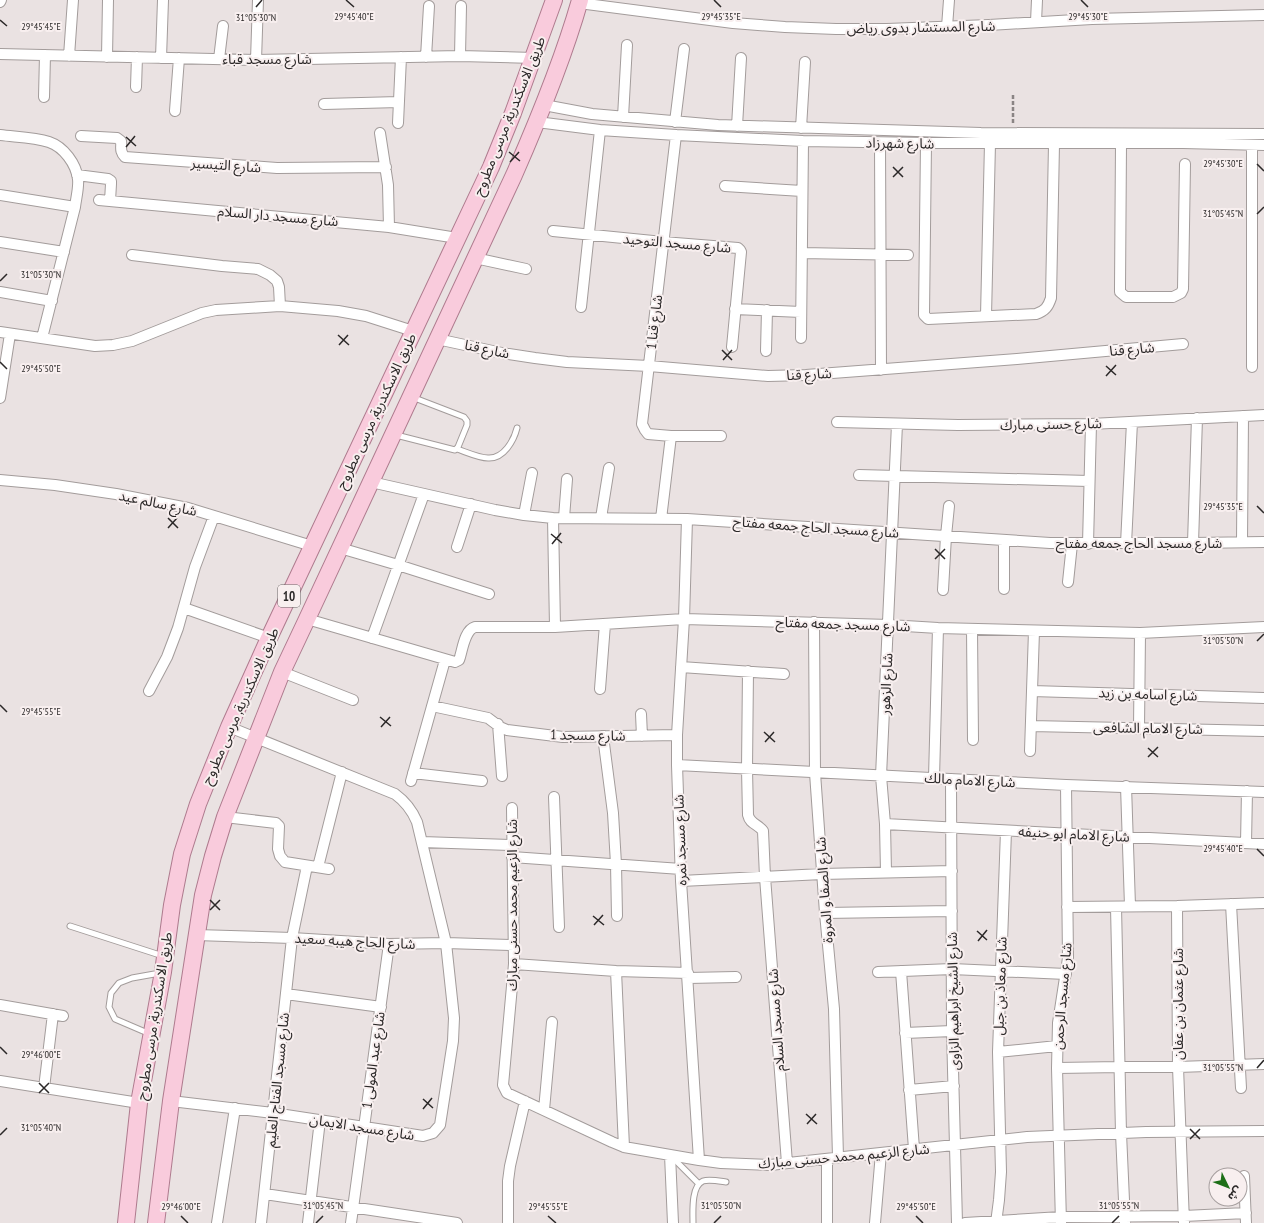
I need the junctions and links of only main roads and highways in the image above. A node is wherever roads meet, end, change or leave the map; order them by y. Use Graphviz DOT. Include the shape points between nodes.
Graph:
graph roads {
  1 [pos="554,0"];
  2 [pos="579,1"];
  3 [pos="126,1223"];
  4 [pos="156,1223"];
  1 -- 3 [label="main road, طريق الاسكندرية, مرسى مطروح / 10" via="514,113 491,167 269,638 198,804 182,854 172,905 139,1104"];
  2 -- 4 [label="main road, طريق الاسكندرية, مرسى مطروح / 10" via="537,122 282,672 225,817 203,895 196,935"];
}
